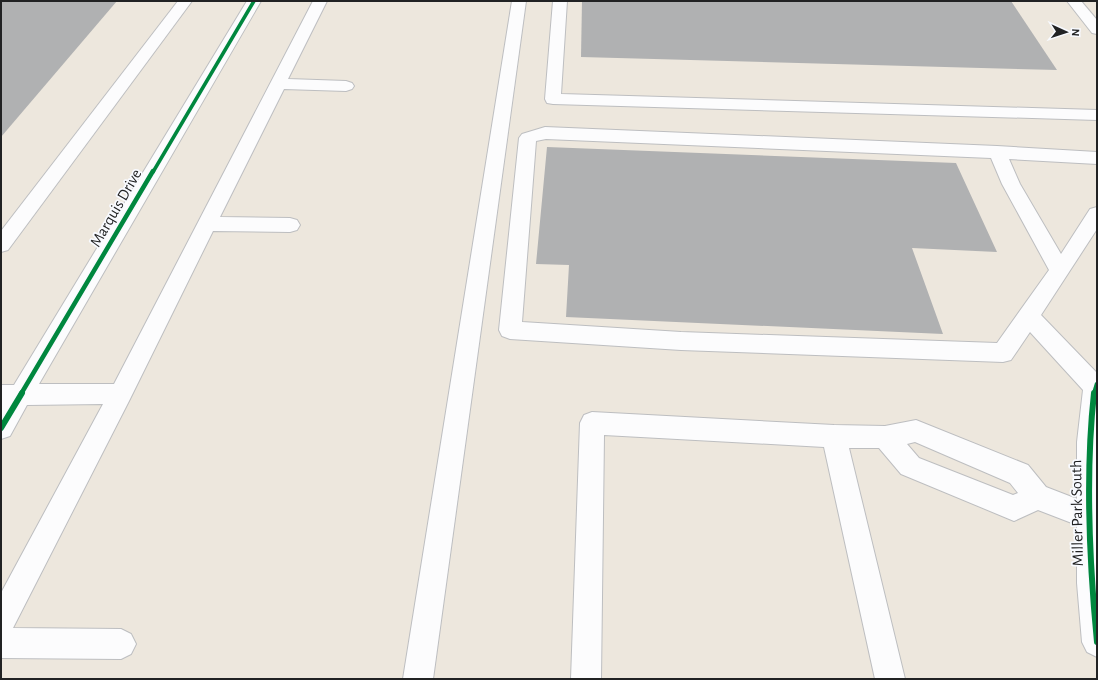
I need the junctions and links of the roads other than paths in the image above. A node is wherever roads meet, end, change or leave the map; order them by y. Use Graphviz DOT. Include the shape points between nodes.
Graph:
graph roads {
  1 [pos="185,1"];
  2 [pos="254,1"];
  3 [pos="320,1"];
  4 [pos="520,1"];
  5 [pos="560,1"];
  6 [pos="1074,1"];
  7 [pos="1097,30"];
  8 [pos="278,84"];
  9 [pos="346,86"];
  10 [pos="1097,115"];
  11 [pos="997,152"];
  12 [pos="1097,158"];
  13 [pos="1097,214"];
  14 [pos="207,224"];
  15 [pos="290,225"];
  16 [pos="1,245"];
  17 [pos="1060,271"];
  18 [pos="1029,317"];
  19 [pos="1096,386"];
  20 [pos="121,394"];
  21 [pos="11,396"];
  22 [pos="1,428"];
  23 [pos="834,436"];
  24 [pos="885,437"];
  25 [pos="1093,439"];
  26 [pos="1037,497"];
  27 [pos="1091,517"];
  28 [pos="1094,584"];
  29 [pos="1,622"];
  30 [pos="1097,642"];
  31 [pos="1,643"];
  32 [pos="121,644"];
  33 [pos="418,679"];
  34 [pos="586,679"];
  35 [pos="890,679"];
  1 -- 16 [label="street"];
  2 -- 21 [label="street, Marquis Drive"];
  3 -- 8 [label="street"];
  4 -- 33 [label="street"];
  5 -- 10 [label="street" via="553,99"];
  6 -- 7 [label="street"];
  8 -- 9 [label="street"];
  8 -- 14 [label="street"];
  11 -- 12 [label="street"];
  11 -- 17 [label="street" via="1011,184"];
  11 -- 18 [label="street" via="546,133 528,138 510,330 681,341 1004,353"];
  13 -- 17 [label="street"];
  14 -- 15 [label="street"];
  14 -- 20 [label="street"];
  17 -- 18 [label="street"];
  18 -- 19 [label="street"];
  19 -- 25 [label="street, Miller Park South"];
  20 -- 21 [label="street"];
  20 -- 29 [label="street"];
  21 -- 22 [label="street, Marquis Drive"];
  23 -- 24 [label="street"];
  23 -- 34 [label="street" via="592,423"];
  23 -- 35 [label="street"];
  24 -- 26 [label="street" via="916,431 1019,474"];
  24 -- 26 [label="street" via="910,466 1014,508"];
  25 -- 27 [label="street, Miller Park South"];
  26 -- 27 [label="street"];
  27 -- 28 [label="street, Miller Park South"];
  28 -- 30 [label="street, Miller Park South"];
  31 -- 32 [label="street"];
}
